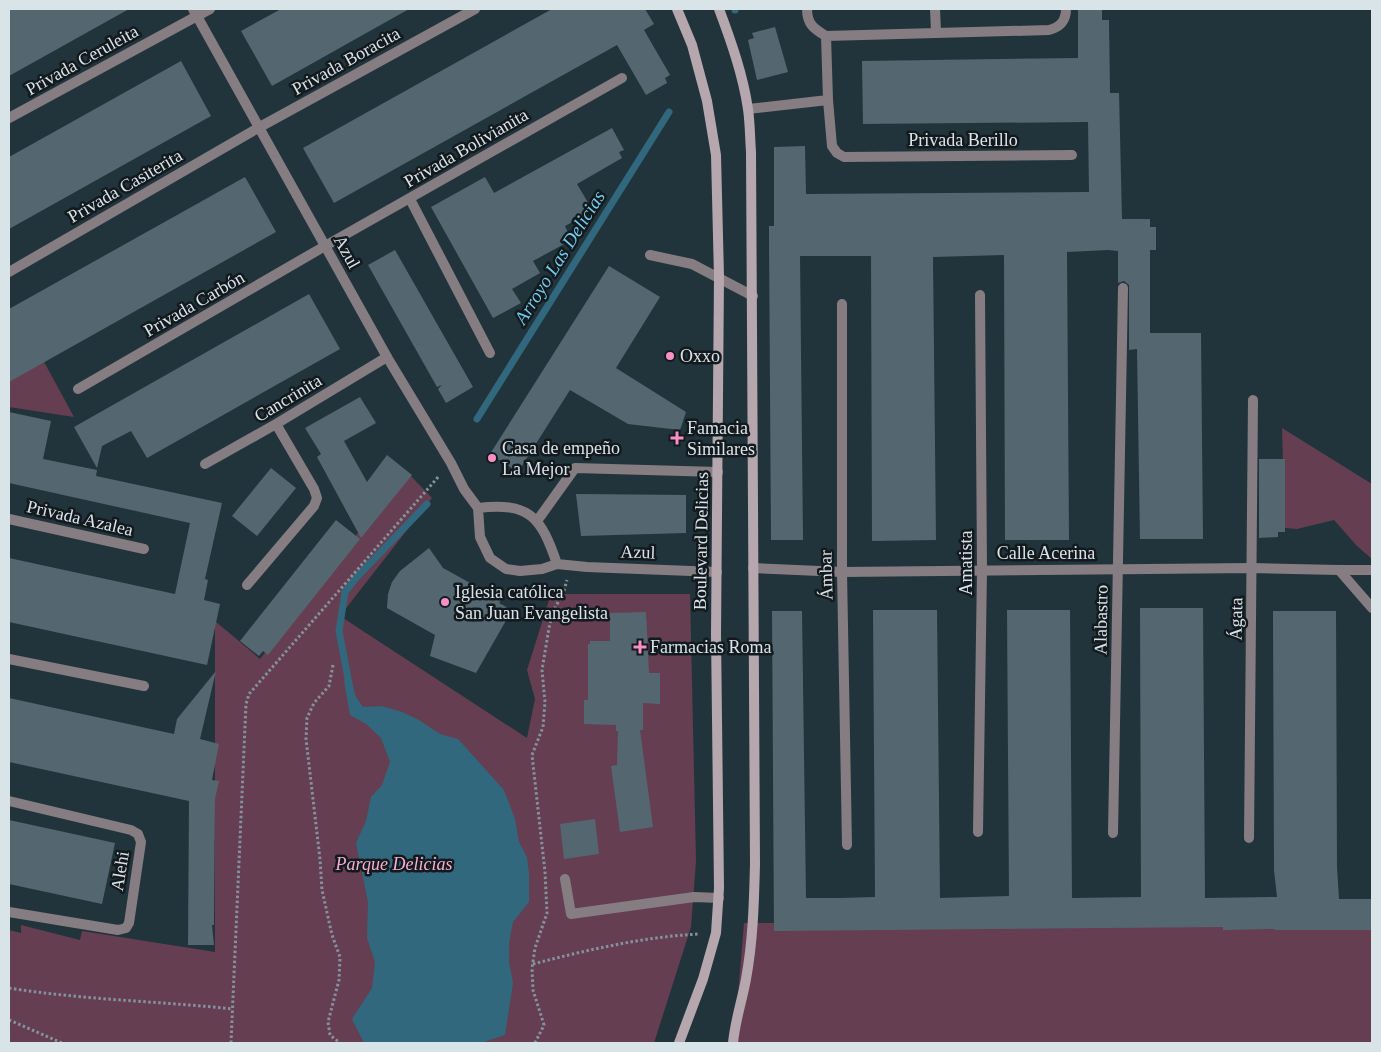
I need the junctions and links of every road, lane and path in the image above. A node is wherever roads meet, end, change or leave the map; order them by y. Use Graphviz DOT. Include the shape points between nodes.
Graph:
graph roads {
  1 [pos="210,9"];
  2 [pos="476,9"];
  3 [pos="676,9"];
  4 [pos="719,9"];
  5 [pos="807,9"];
  6 [pos="935,9"];
  7 [pos="1066,9"];
  8 [pos="195,12"];
  9 [pos="936,32"];
  10 [pos="826,36"];
  11 [pos="622,78"];
  12 [pos="828,100"];
  13 [pos="748,109"];
  14 [pos="9,118"];
  15 [pos="258,128"];
  16 [pos="1072,155"];
  17 [pos="410,199"];
  18 [pos="326,246"];
  19 [pos="650,255"];
  20 [pos="9,272"];
  21 [pos="719,277"];
  22 [pos="1123,288"];
  23 [pos="980,295"];
  24 [pos="753,296"];
  25 [pos="842,304"];
  26 [pos="490,353"];
  27 [pos="387,357"];
  28 [pos="78,390"];
  29 [pos="1253,400"];
  30 [pos="276,424"];
  31 [pos="451,463"];
  32 [pos="204,464"];
  33 [pos="718,472"];
  34 [pos="478,508"];
  35 [pos="9,519"];
  36 [pos="537,521"];
  37 [pos="144,549"];
  38 [pos="557,564"];
  39 [pos="573,566"];
  40 [pos="753,568"];
  41 [pos="1252,568"];
  42 [pos="982,570"];
  43 [pos="1118,570"];
  44 [pos="1339,570"];
  45 [pos="1372,570"];
  46 [pos="717,572"];
  47 [pos="842,572"];
  48 [pos="247,585"];
  49 [pos="1372,608"];
  50 [pos="9,659"];
  51 [pos="333,665"];
  52 [pos="144,686"];
  53 [pos="9,800"];
  54 [pos="978,832"];
  55 [pos="1113,833"];
  56 [pos="1249,838"];
  57 [pos="847,845"];
  58 [pos="565,879"];
  59 [pos="719,898"];
  60 [pos="9,912"];
  61 [pos="716,933"];
  62 [pos="532,964"];
  63 [pos="9,988"];
  64 [pos="233,1009"];
  65 [pos="9,1020"];
  66 [pos="62,1043"];
  67 [pos="231,1043"];
  68 [pos="340,1043"];
  69 [pos="535,1043"];
  70 [pos="679,1043"];
  71 [pos="732,1043"];
  1 -- 8 [label="street, Privada Ceruleita"];
  2 -- 15 [label="street, Privada Boracita"];
  3 -- 21 [label="main road, Boulevard Delicias" via="692,45 707,101 716,155"];
  4 -- 13 [label="main road" via="730,37"];
  5 -- 10 [label="street" via="809,22"];
  6 -- 9 [label="street"];
  7 -- 9 [label="street" via="1061,25 1049,30"];
  8 -- 14 [label="street, Privada Ceruleita"];
  8 -- 15 [label="street, Azul"];
  9 -- 10 [label="street"];
  10 -- 12 [label="street"];
  11 -- 17 [label="street, Privada Bolivianita"];
  12 -- 13 [label="street"];
  12 -- 16 [label="street, Privada Berillo" via="832,146 844,157"];
  13 -- 24 [label="main road"];
  15 -- 18 [label="street, Azul"];
  15 -- 20 [label="street, Privada Casiterita"];
  17 -- 18 [label="street, Privada Bolivianita"];
  17 -- 26 [label="street"];
  18 -- 27 [label="street, Azul"];
  18 -- 28 [label="street, Privada Carbón"];
  19 -- 21 [label="street" via="692,264"];
  21 -- 24 [label="street"];
  21 -- 33 [label="main road, Boulevard Delicias"];
  22 -- 43 [label="street, Alabastro"];
  23 -- 42 [label="street, Amatista"];
  24 -- 40 [label="main road"];
  25 -- 47 [label="street, Ámbar"];
  27 -- 30 [label="street, Cancrinita"];
  27 -- 31 [label="street, Azul"];
  29 -- 41 [label="street, Ágata"];
  30 -- 32 [label="street, Cancrinita"];
  30 -- 48 [label="street" via="317,498 314,506"];
  31 -- 34 [label="street, Azul"];
  31 -- 64 [label="path" via="249,694"];
  33 -- 36 [label="street" via="575,468"];
  33 -- 46 [label="main road, Boulevard Delicias"];
  34 -- 36 [label="street" via="512,507"];
  34 -- 38 [label="street, Azul" via="482,542 497,564 506,569 531,571"];
  35 -- 37 [label="street, Privada Azalea"];
  36 -- 38 [label="street"];
  38 -- 39 [label="street, Azul"];
  39 -- 46 [label="street, Azul"];
  39 -- 62 [label="path" via="553,610 549,628 542,670 543,727 532,755 547,912"];
  40 -- 47 [label="street, Calle Acerina"];
  40 -- 71 [label="main road" via="754,923"];
  41 -- 43 [label="street, Calle Acerina"];
  41 -- 44 [label="street, Calle Acerina"];
  41 -- 56 [label="street, Ágata"];
  42 -- 43 [label="street, Calle Acerina"];
  42 -- 47 [label="street, Calle Acerina"];
  42 -- 54 [label="street, Amatista"];
  43 -- 55 [label="street, Alabastro"];
  44 -- 45 [label="street, Calle Acerina"];
  44 -- 49 [label="street"];
  46 -- 59 [label="main road, Boulevard Delicias"];
  47 -- 57 [label="street, Ámbar"];
  50 -- 52 [label="street"];
  51 -- 68 [label="path" via="329,686 314,703 307,718 306,738 322,890 340,957 339,980 328,1022 330,1035"];
  53 -- 60 [label="street, Alehi" via="131,830 138,834 141,842 126,928 118,930"];
  58 -- 59 [label="street" via="571,914 694,897"];
  59 -- 61 [label="main road, Boulevard Delicias"];
  61 -- 62 [label="path" via="662,936"];
  61 -- 70 [label="main road, Boulevard Delicias" via="703,980"];
  62 -- 69 [label="path" via="533,990 544,1025"];
  63 -- 64 [label="path" via="106,1000"];
  64 -- 67 [label="path"];
  65 -- 66 [label="path"];
}
